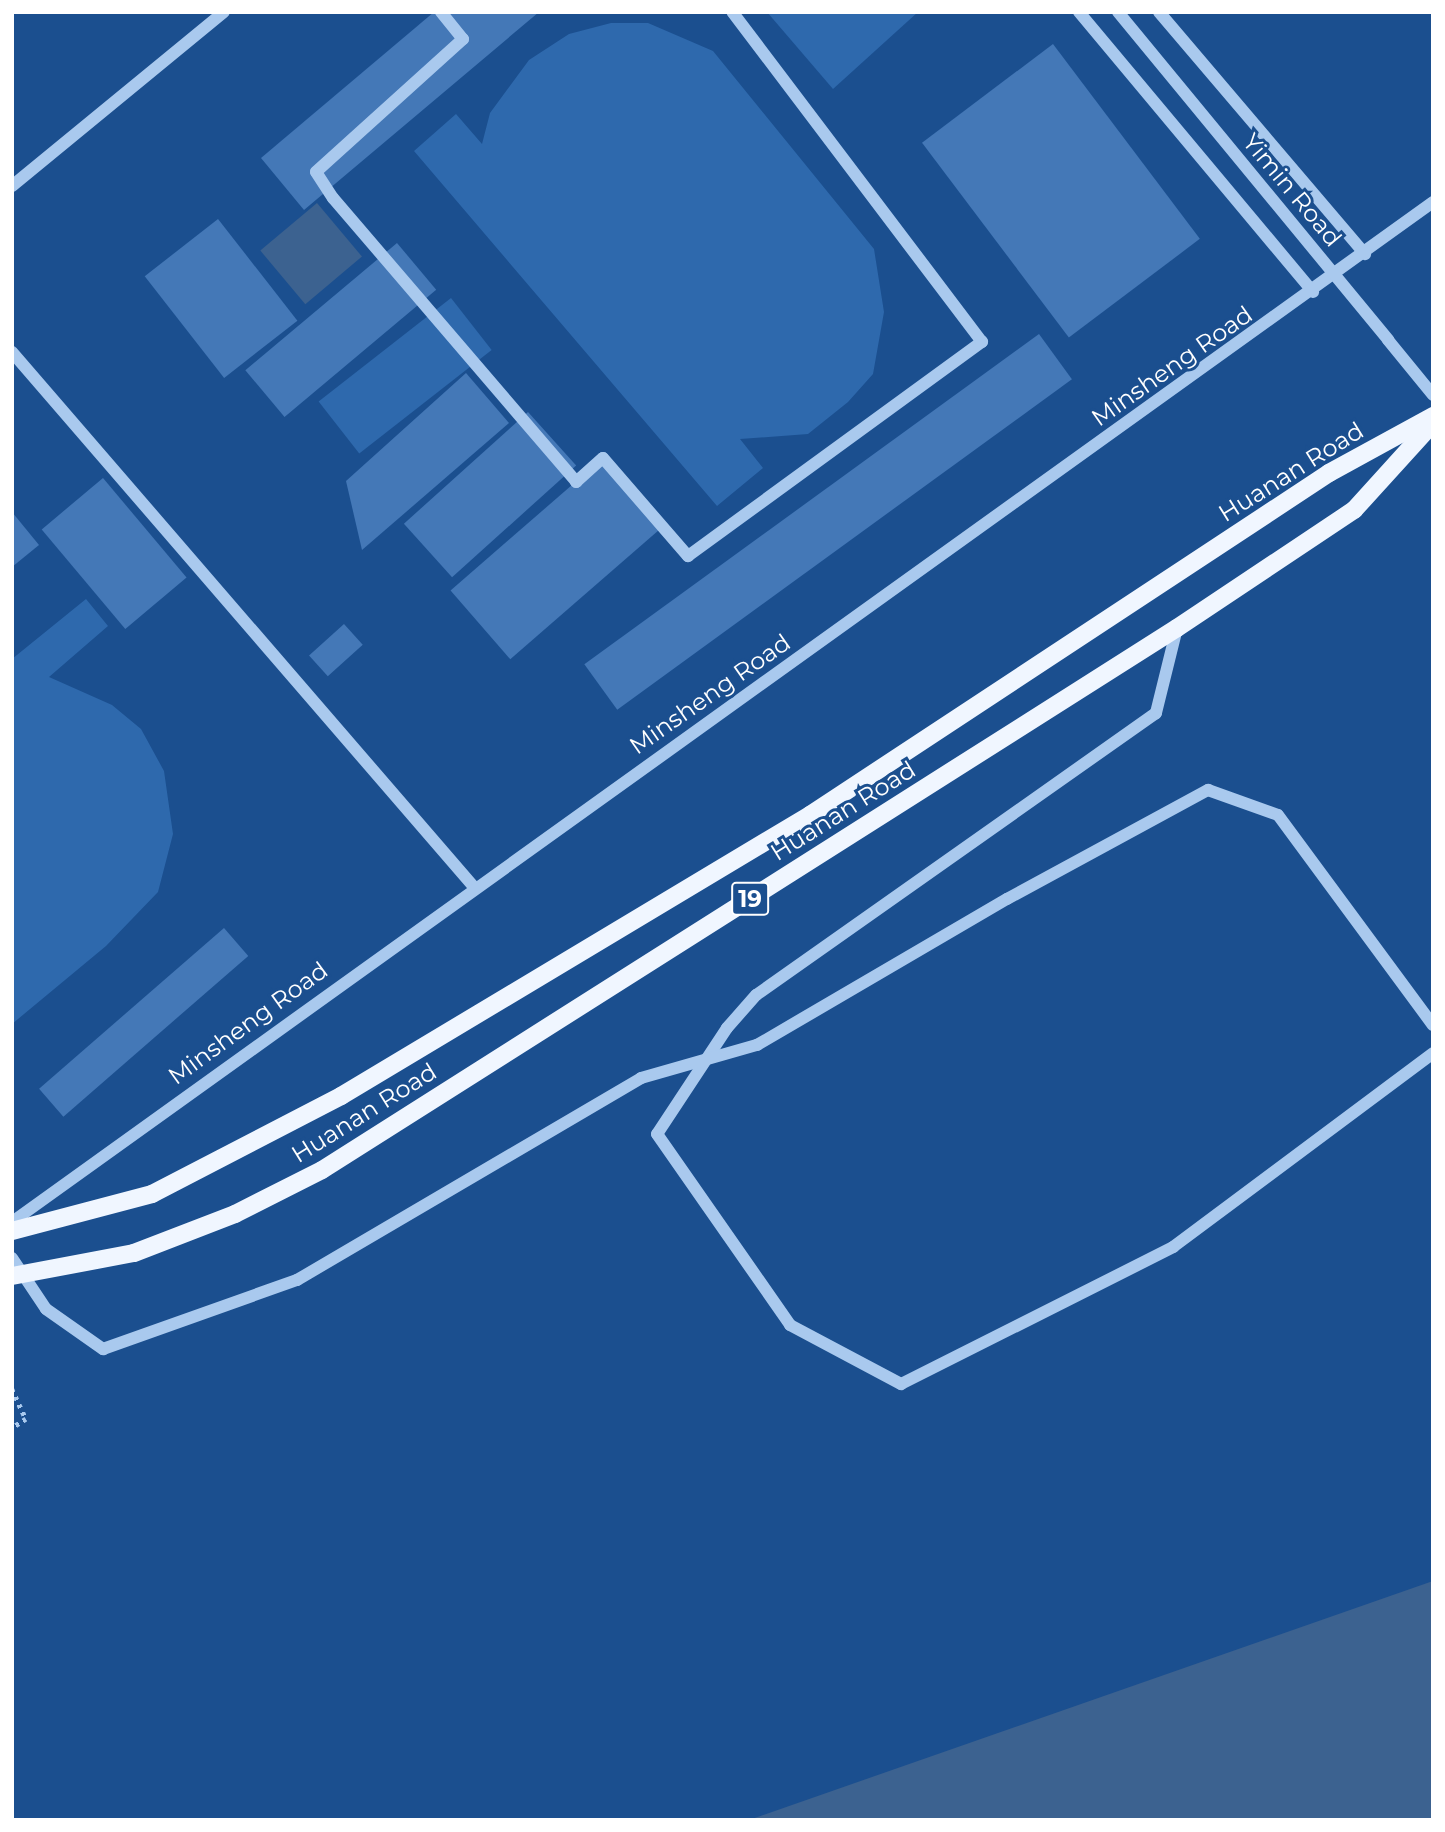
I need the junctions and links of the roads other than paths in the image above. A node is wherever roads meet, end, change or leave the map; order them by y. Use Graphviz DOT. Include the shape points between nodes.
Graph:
graph roads {
  1 [pos="223,12"];
  2 [pos="441,12"];
  3 [pos="732,12"];
  4 [pos="1079,12"];
  5 [pos="1118,12"];
  6 [pos="1159,12"];
  7 [pos="12,186"];
  8 [pos="1433,202"];
  9 [pos="1365,254"];
  10 [pos="1313,292"];
  11 [pos="12,352"];
  12 [pos="1433,395"];
  13 [pos="1433,416"];
  14 [pos="1433,423"];
  15 [pos="1177,628"];
  16 [pos="474,887"];
  17 [pos="1433,1025"];
  18 [pos="1433,1053"];
  19 [pos="12,1223"];
  20 [pos="12,1230"];
  21 [pos="12,1258"];
  22 [pos="18,1275"];
  1 -- 7 [label="street"];
  2 -- 3 [label="street" via="463,39 316,172 333,198 576,482 603,458 688,556 982,342"];
  4 -- 10 [label="street, Yimin Road"];
  5 -- 12 [label="street, Yimin Road, bridge"];
  6 -- 9 [label="street, Yimin Road"];
  8 -- 9 [label="street, Minsheng Road"];
  9 -- 10 [label="street, Minsheng Road"];
  10 -- 16 [label="street, Minsheng Road"];
  11 -- 16 [label="street"];
  13 -- 20 [label="main road, Huanan Road / 19" via="1329,473 810,815 341,1096 152,1194"];
  14 -- 15 [label="main road, Huanan Road / 19" via="1354,510"];
  15 -- 18 [label="street" via="1156,713 756,995 727,1028 657,1134 790,1325 901,1384 1173,1247"];
  15 -- 22 [label="main road, Huanan Road / 19" via="322,1170 235,1214 134,1254"];
  16 -- 19 [label="street, Minsheng Road"];
  17 -- 22 [label="street, bridge" via="1278,815 1208,790 1007,899 757,1045 641,1077 298,1280 103,1349 46,1309"];
  21 -- 22 [label="street"];
}
